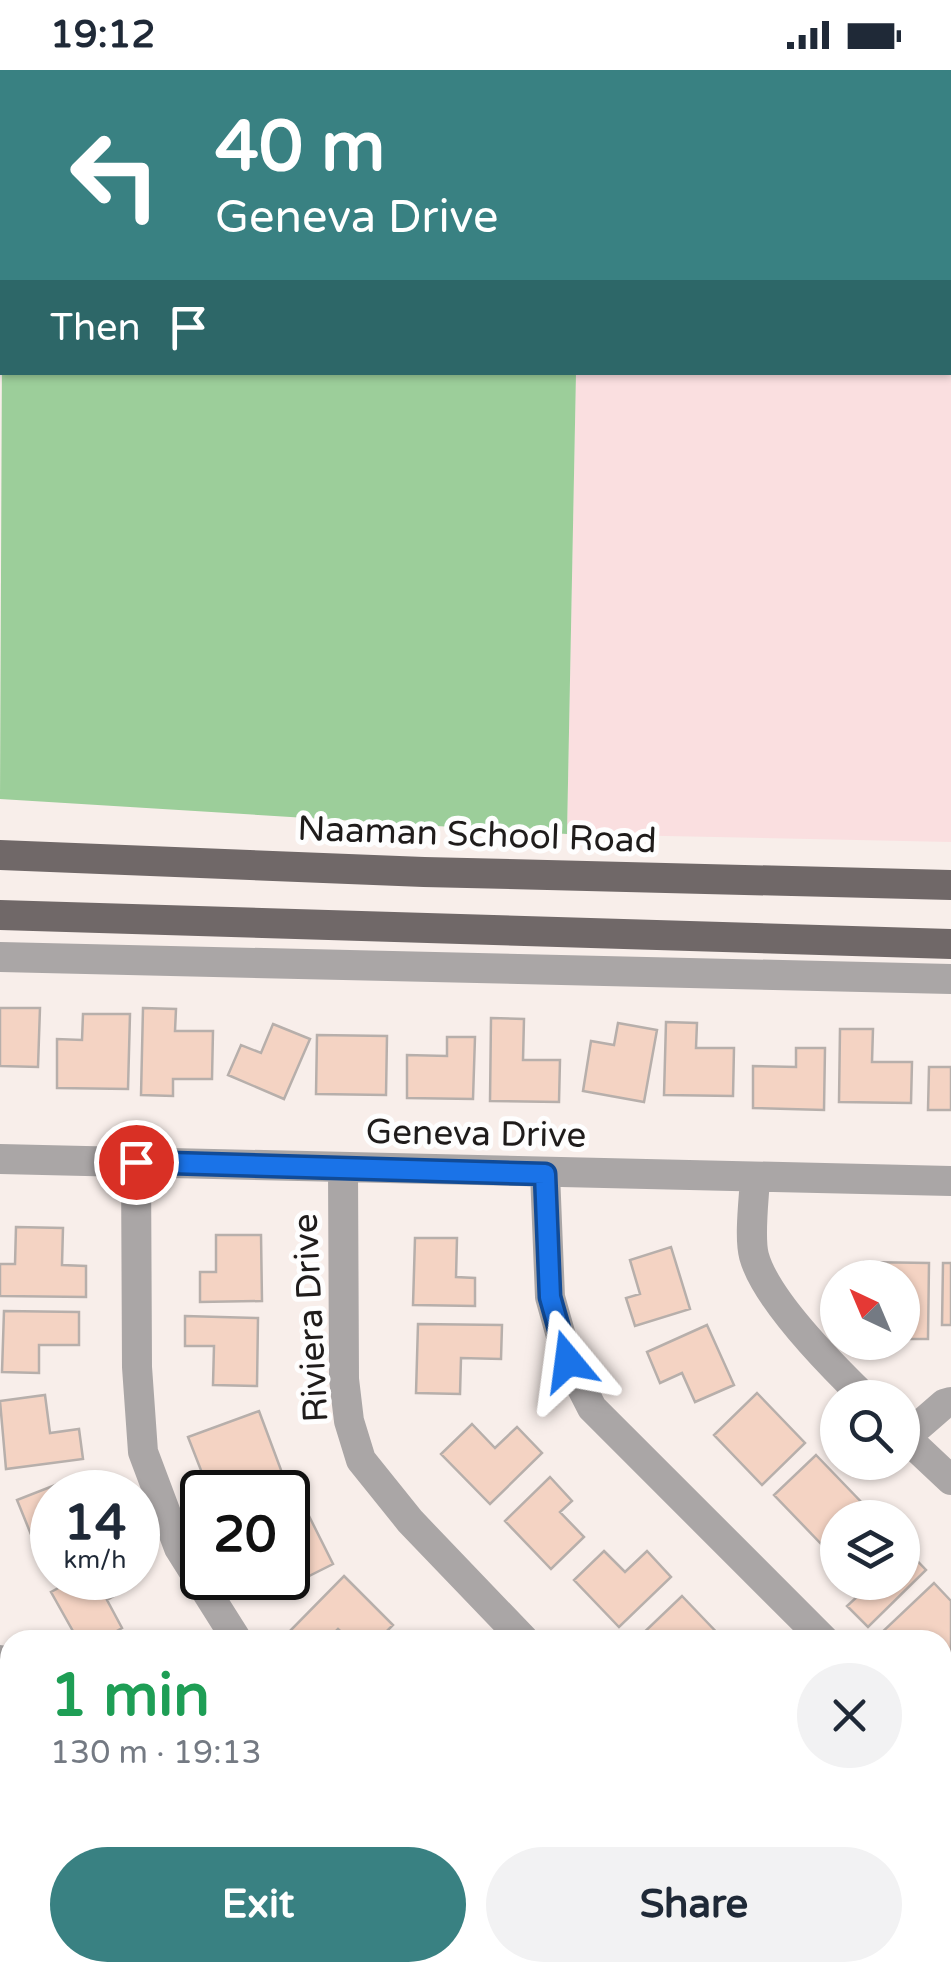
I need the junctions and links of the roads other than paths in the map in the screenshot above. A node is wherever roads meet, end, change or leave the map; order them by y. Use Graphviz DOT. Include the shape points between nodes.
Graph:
graph roads {
  1 [pos="0,855"];
  2 [pos="951,885"];
  3 [pos="0,915"];
  4 [pos="951,944"];
  5 [pos="0,956"];
  6 [pos="951,978"];
  7 [pos="0,1160"];
  8 [pos="136,1162"];
  9 [pos="343,1169"];
  10 [pos="545,1174"];
  11 [pos="755,1178"];
  12 [pos="951,1181"];
  13 [pos="846,1380"];
  14 [pos="951,1402"];
  15 [pos="920,1423"];
  16 [pos="920,1451"];
  17 [pos="951,1480"];
  18 [pos="231,1630"];
  19 [pos="514,1630"];
  20 [pos="814,1630"];
  1 -- 2 [label="main road, Naaman School Road"];
  3 -- 4 [label="main road"];
  5 -- 6 [label="street"];
  7 -- 8 [label="street, Geneva Drive"];
  8 -- 9 [label="street, Geneva Drive"];
  8 -- 18 [label="street" via="143,1452 179,1548"];
  9 -- 10 [label="street, Geneva Drive"];
  9 -- 19 [label="street, Riviera Drive" via="344,1379 361,1460"];
  10 -- 11 [label="street, Geneva Drive"];
  10 -- 20 [label="street" via="550,1297 568,1361 592,1408"];
  11 -- 12 [label="street, Geneva Drive"];
  11 -- 13 [label="street" via="754,1256 780,1305"];
  14 -- 15 [label="street"];
  16 -- 17 [label="street"];
}
